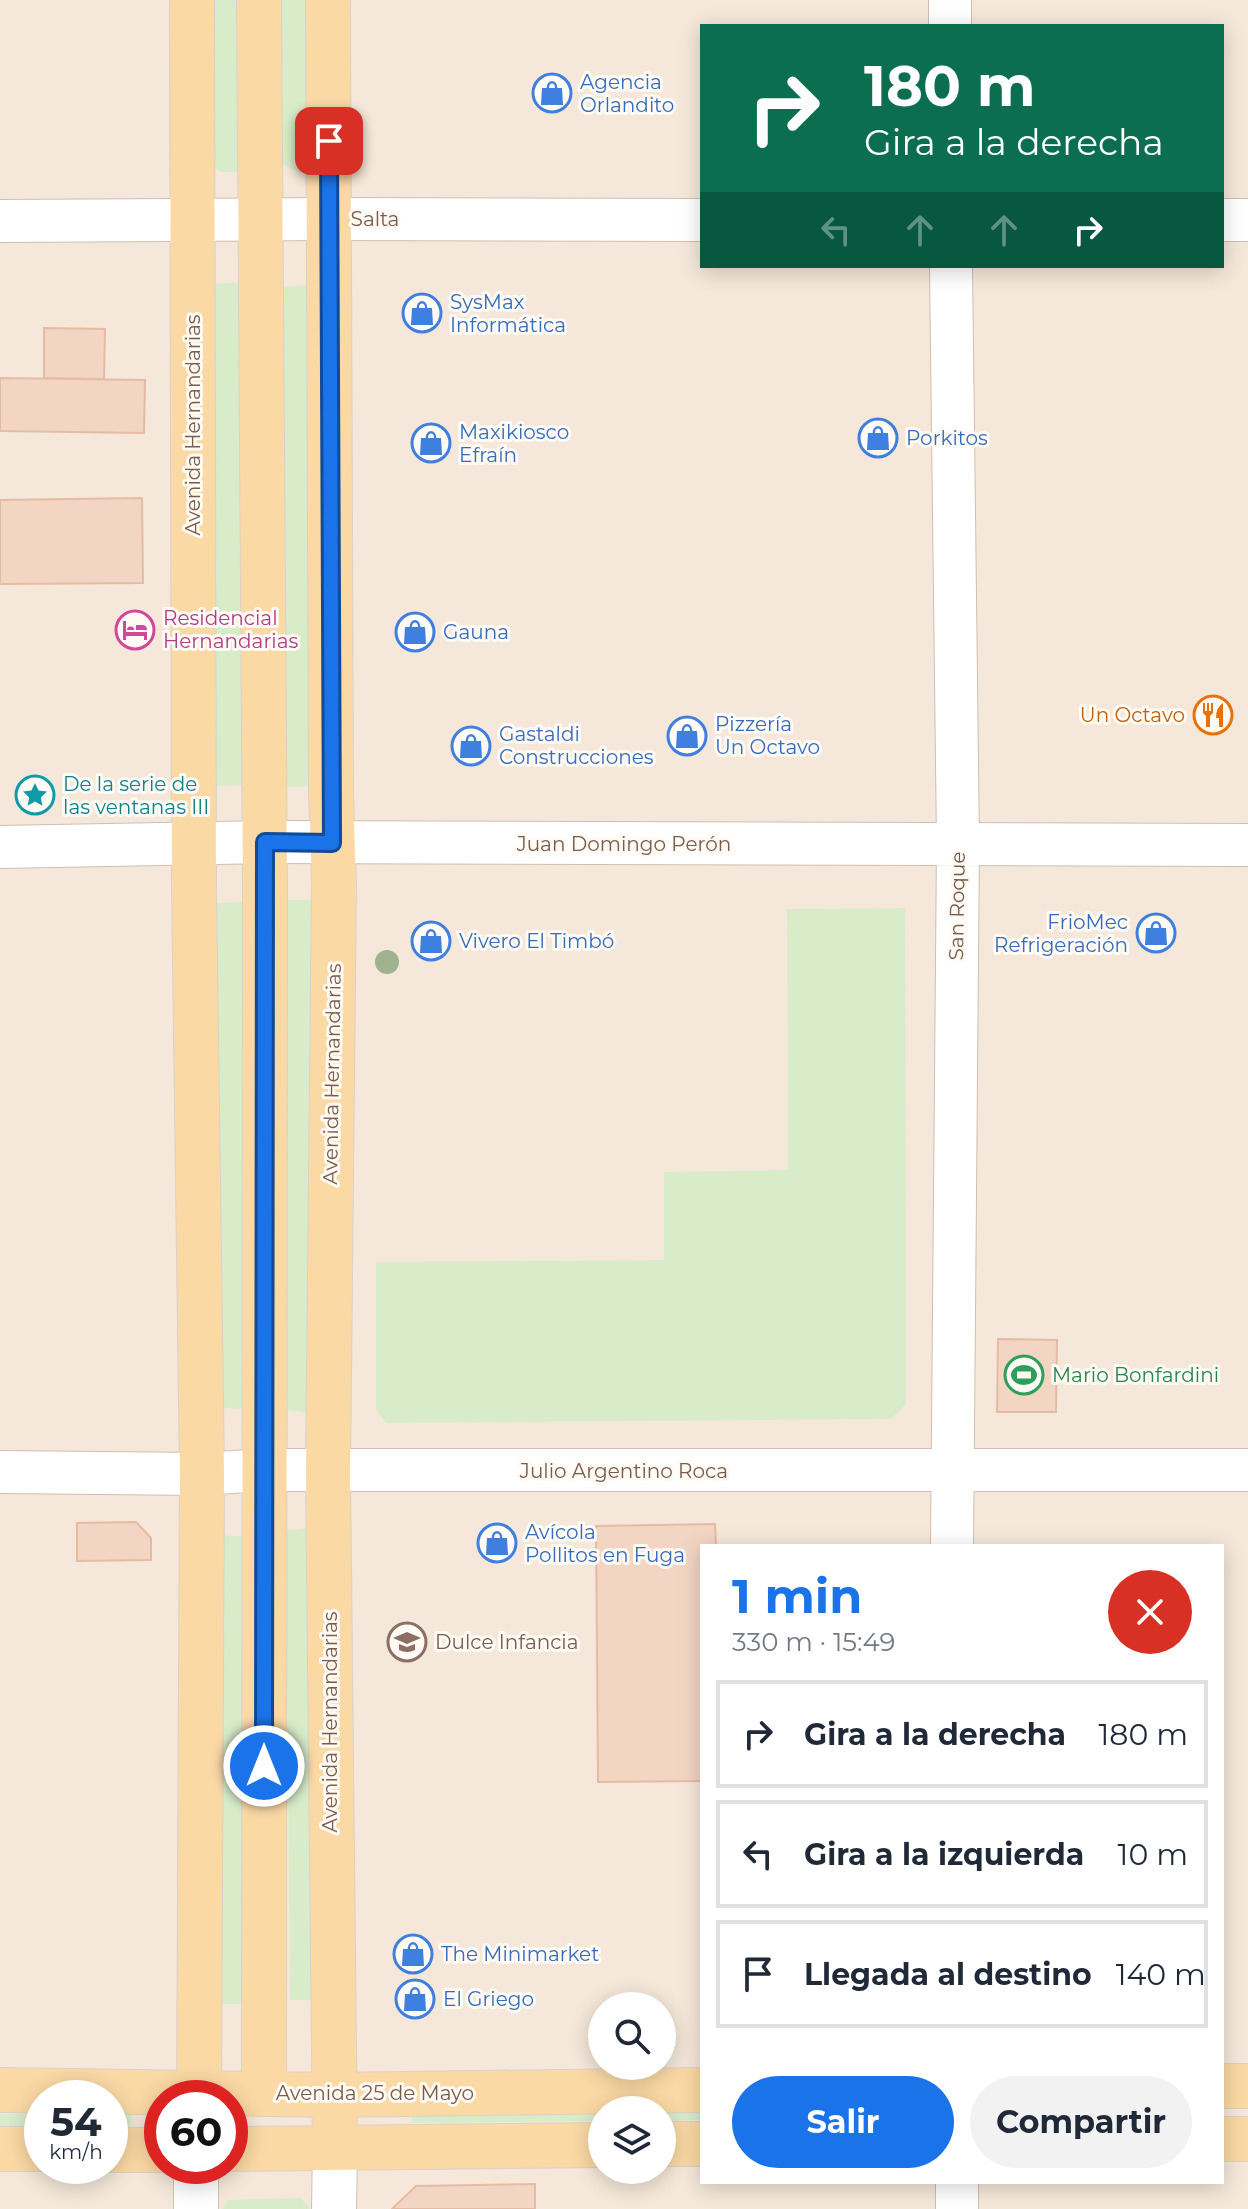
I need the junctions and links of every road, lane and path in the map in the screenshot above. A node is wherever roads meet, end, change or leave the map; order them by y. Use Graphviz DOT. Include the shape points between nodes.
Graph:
graph roads {
  1 [pos="192,0"];
  2 [pos="259,0"];
  3 [pos="328,0"];
  4 [pos="950,0"];
  5 [pos="950,24"];
  6 [pos="261,219"];
  7 [pos="329,219"];
  8 [pos="193,220"];
  9 [pos="700,220"];
  10 [pos="1224,220"];
  11 [pos="1248,220"];
  12 [pos="0,221"];
  13 [pos="951,268"];
  14 [pos="265,842"];
  15 [pos="332,843"];
  16 [pos="194,844"];
  17 [pos="958,844"];
  18 [pos="1248,845"];
  19 [pos="0,847"];
  20 [pos="264,1470"];
  21 [pos="952,1470"];
  22 [pos="1248,1470"];
  23 [pos="0,1472"];
  24 [pos="328,1472"];
  25 [pos="202,1474"];
  26 [pos="952,1544"];
  27 [pos="199,2080"];
  28 [pos="1224,2086"];
  29 [pos="1248,2086"];
  30 [pos="0,2090"];
  31 [pos="700,2090"];
  32 [pos="264,2092"];
  33 [pos="248,2093"];
  34 [pos="144,2094"];
  35 [pos="333,2095"];
  36 [pos="1224,2139"];
  37 [pos="1248,2139"];
  38 [pos="676,2144"];
  39 [pos="700,2144"];
  40 [pos="588,2145"];
  41 [pos="335,2147"];
  42 [pos="0,2149"];
  43 [pos="24,2149"];
  44 [pos="248,2149"];
  45 [pos="196,2184"];
  46 [pos="957,2184"];
  47 [pos="196,2209"];
  48 [pos="334,2209"];
  49 [pos="957,2209"];
  1 -- 8 [label="main road, Avenida Hernandarias"];
  2 -- 6 [label="main road"];
  3 -- 7 [label="main road, Avenida Hernandarias"];
  4 -- 5 [label="street"];
  6 -- 7 [label="street, Salta"];
  6 -- 8 [label="street, Salta"];
  6 -- 14 [label="main road"];
  7 -- 9 [label="street, Salta"];
  7 -- 15 [label="main road, Avenida Hernandarias"];
  8 -- 12 [label="street, Salta"];
  8 -- 16 [label="main road, Avenida Hernandarias"];
  10 -- 11 [label="street"];
  13 -- 17 [label="street, San Roque"];
  14 -- 15 [label="street, Juan Domingo Perón"];
  14 -- 16 [label="street, Juan Domingo Perón"];
  14 -- 20 [label="main road"];
  15 -- 17 [label="street, Juan Domingo Perón"];
  15 -- 24 [label="main road, Avenida Hernandarias"];
  16 -- 19 [label="street, Juan Domingo Perón"];
  16 -- 25 [label="main road, Avenida Hernandarias"];
  17 -- 18 [label="street, Juan Domingo Perón"];
  17 -- 21 [label="street, San Roque"];
  20 -- 24 [label="street, Julio Argentino Roca"];
  20 -- 25 [label="street, Julio Argentino Roca"];
  20 -- 32 [label="main road"];
  21 -- 22 [label="street, Julio Argentino Roca"];
  21 -- 24 [label="street, Julio Argentino Roca"];
  21 -- 26 [label="street, San Roque"];
  23 -- 25 [label="street, Julio Argentino Roca"];
  24 -- 35 [label="main road, Avenida Hernandarias"];
  25 -- 27 [label="main road, Avenida Hernandarias"];
  28 -- 29 [label="main road"];
  30 -- 34 [label="main road, Avenida 25 de Mayo"];
  31 -- 35 [label="main road, Avenida 25 de Mayo"];
  32 -- 33 [label="main road, Avenida 25 de Mayo"];
  32 -- 35 [label="main road, Avenida 25 de Mayo"];
  35 -- 41 [label="main road, Avenida Hernandarias"];
  36 -- 37 [label="main road"];
  38 -- 39 [label="main road"];
  40 -- 41 [label="main road"];
  41 -- 44 [label="main road"];
  41 -- 48 [label="main road"];
  42 -- 43 [label="main road"];
  45 -- 47 [label="main road"];
  46 -- 49 [label="street"];
}
